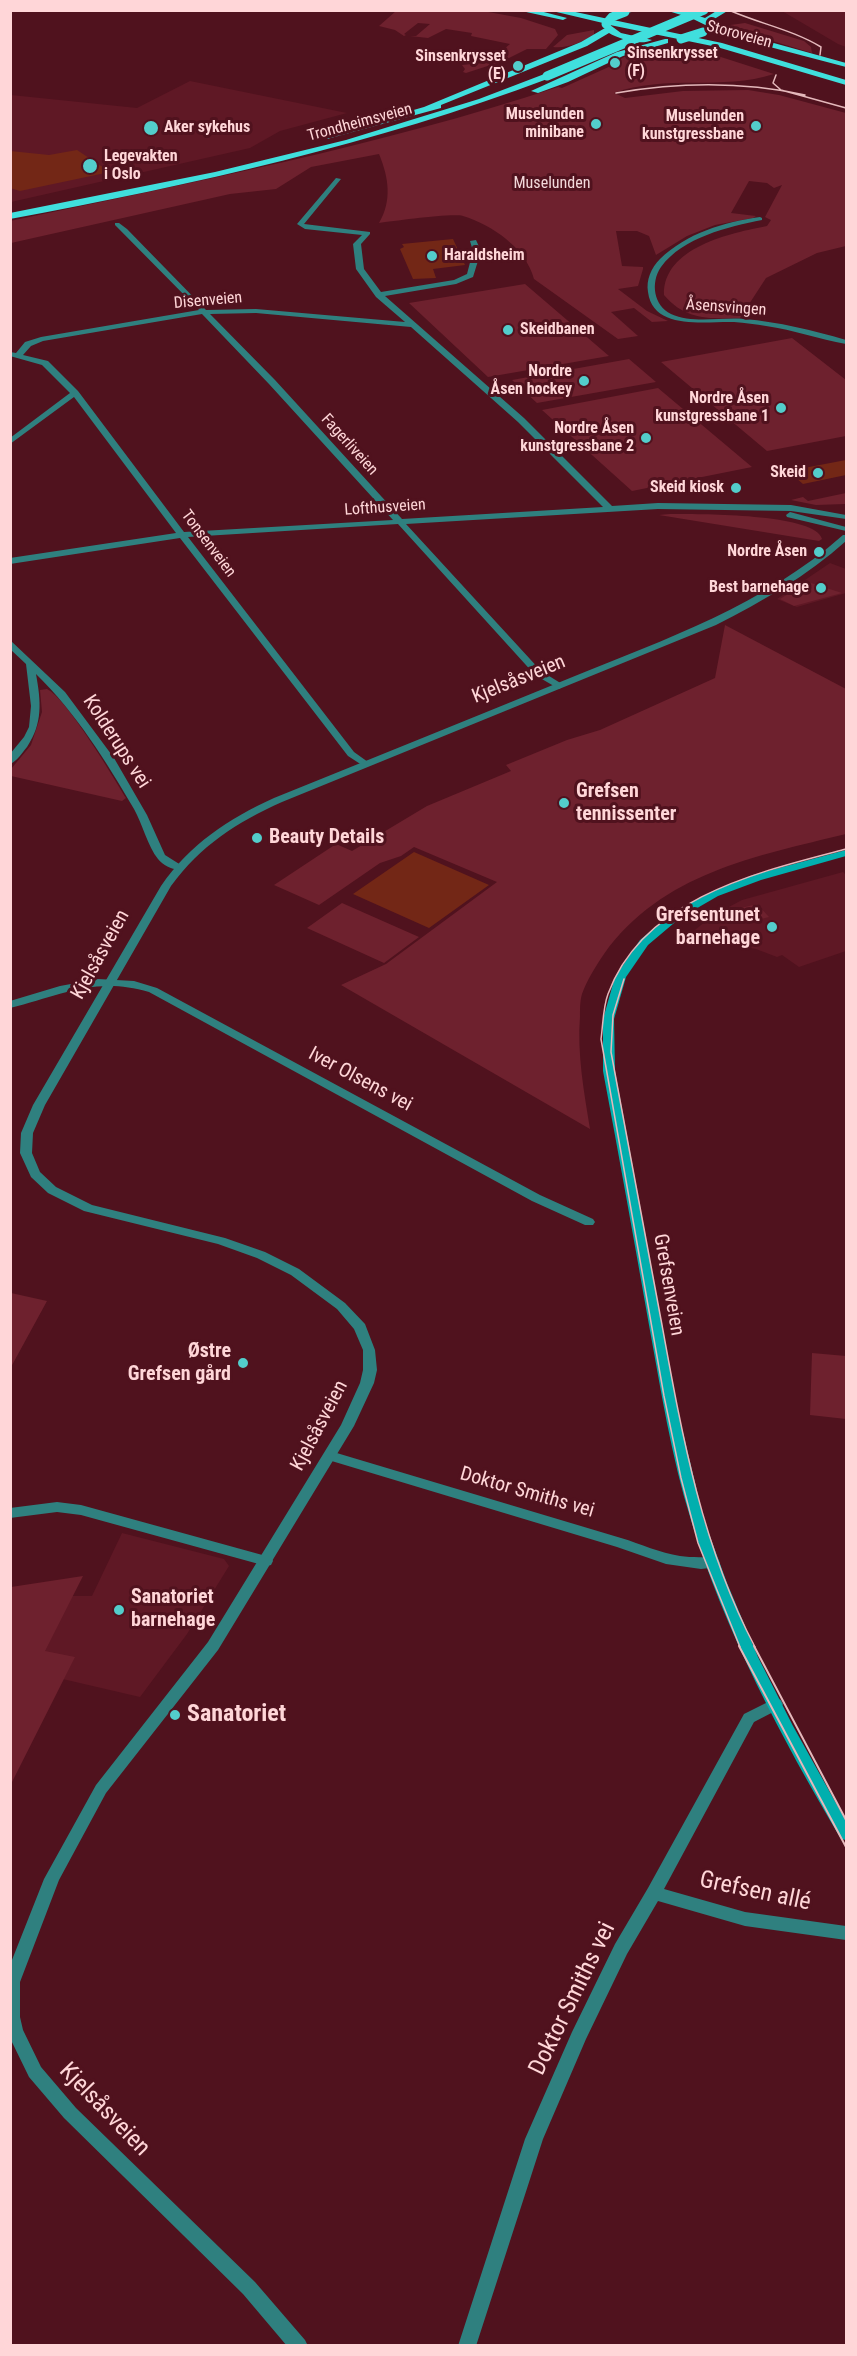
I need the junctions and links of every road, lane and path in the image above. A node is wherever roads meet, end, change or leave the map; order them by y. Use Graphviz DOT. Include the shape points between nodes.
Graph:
graph roads {
  1 [pos="521,10"];
  2 [pos="552,10"];
  3 [pos="584,10"];
  4 [pos="637,10"];
  5 [pos="669,10"];
  6 [pos="678,10"];
  7 [pos="704,10"];
  8 [pos="725,10"];
  9 [pos="704,25"];
  10 [pos="608,27"];
  11 [pos="666,41"];
  12 [pos="787,50"];
  13 [pos="739,57"];
  14 [pos="846,65"];
  15 [pos="824,66"];
  16 [pos="846,71"];
  17 [pos="805,72"];
  18 [pos="846,76"];
  19 [pos="846,83"];
  20 [pos="815,84"];
  21 [pos="846,88"];
  22 [pos="419,111"];
  23 [pos="413,125"];
  24 [pos="318,138"];
  25 [pos="184,171"];
  26 [pos="338,178"];
  27 [pos="10,209"];
  28 [pos="10,216"];
  29 [pos="760,219"];
  30 [pos="117,224"];
  31 [pos="474,241"];
  32 [pos="379,295"];
  33 [pos="203,312"];
  34 [pos="414,325"];
  35 [pos="846,342"];
  36 [pos="15,354"];
  37 [pos="75,393"];
  38 [pos="10,442"];
  39 [pos="763,508"];
  40 [pos="610,509"];
  41 [pos="846,517"];
  42 [pos="398,521"];
  43 [pos="846,529"];
  44 [pos="183,535"];
  45 [pos="846,537"];
  46 [pos="10,561"];
  47 [pos="10,643"];
  48 [pos="30,665"];
  49 [pos="559,686"];
  50 [pos="10,761"];
  51 [pos="365,764"];
  52 [pos="846,853"];
  53 [pos="179,867"];
  54 [pos="111,980"];
  55 [pos="10,1005"];
  56 [pos="589,1222"];
  57 [pos="330,1456"];
  58 [pos="10,1513"];
  59 [pos="266,1562"];
  60 [pos="712,1563"];
  61 [pos="776,1704"];
  62 [pos="846,1834"];
  63 [pos="654,1893"];
  64 [pos="846,1933"];
  65 [pos="11,1983"];
  66 [pos="299,2346"];
  67 [pos="466,2346"];
  1 -- 10 [label="highway"];
  2 -- 17 [label="highway, Storoveien" via="675,35"];
  3 -- 15 [label="highway, Storoveien" via="731,41"];
  4 -- 10 [label="highway, bridge" via="612,17"];
  5 -- 9 [label="highway" via="694,16"];
  6 -- 22 [label="highway, Trondheimsveien" via="535,73"];
  7 -- 23 [label="highway, Trondheimsveien, bridge" via="547,76"];
  8 -- 9 [label="highway"];
  9 -- 11 [label="highway, bridge" via="681,39"];
  9 -- 12 [label="highway"];
  10 -- 11 [label="highway" via="626,37"];
  10 -- 22 [label="highway" via="584,44"];
  11 -- 13 [label="highway"];
  11 -- 23 [label="highway" via="620,54 512,99"];
  12 -- 14 [label="highway"];
  12 -- 15 [label="highway"];
  13 -- 17 [label="highway"];
  13 -- 20 [label="highway"];
  15 -- 16 [label="highway"];
  15 -- 18 [label="highway, Storoveien"];
  17 -- 19 [label="highway, Storoveien"];
  17 -- 21 [label="highway"];
  22 -- 24 [label="highway, Trondheimsveien"];
  23 -- 28 [label="highway, Trondheimsveien" via="217,174"];
  25 -- 27 [label="highway"];
  26 -- 32 [label="street" via="300,224 368,233 357,244 360,269"];
  29 -- 35 [label="street, Åsensvingen" via="710,230 670,254 652,275 653,303 680,319 773,324"];
  30 -- 33 [label="street, Fagerliveien"];
  31 -- 32 [label="street" via="477,251 470,275 456,282"];
  32 -- 34 [label="street"];
  33 -- 34 [label="street, Disenveien" via="256,311"];
  33 -- 36 [label="street, Disenveien" via="41,339"];
  33 -- 42 [label="street, Fagerliveien"];
  34 -- 40 [label="street" via="521,420"];
  36 -- 37 [label="street, Tonsenveien" via="45,363"];
  37 -- 38 [label="street"];
  37 -- 44 [label="street, Tonsenveien"];
  39 -- 40 [label="street, Lofthusveien"];
  39 -- 41 [label="street, Lofthusveien" via="814,510"];
  39 -- 43 [label="street, Lofthusveien"];
  40 -- 42 [label="street, Lofthusveien"];
  42 -- 44 [label="street, Lofthusveien"];
  42 -- 49 [label="street, Fagerliveien" via="538,673"];
  44 -- 46 [label="street, Lofthusveien"];
  44 -- 51 [label="street, Tonsenveien" via="255,633 345,746"];
  45 -- 49 [label="street, Kjelsåsveien" via="791,581 748,606"];
  47 -- 48 [label="street, Kolderups vei"];
  48 -- 50 [label="street" via="38,714 29,741"];
  48 -- 53 [label="street, Kolderups vei" via="62,694 109,758 161,856"];
  49 -- 51 [label="street, Kjelsåsveien"];
  51 -- 53 [label="street, Kjelsåsveien" via="242,816 210,838"];
  52 -- 60 [label="main road, Grefsenveien" via="752,878 681,912 649,938 630,961 615,988 607,1018 609,1071 669,1395 688,1486"];
  53 -- 54 [label="street, Kjelsåsveien" via="146,916"];
  54 -- 55 [label="street, Iver Olsens vei" via="84,983"];
  54 -- 56 [label="street, Iver Olsens vei" via="153,990 536,1198"];
  54 -- 57 [label="street, Kjelsåsveien" via="30,1124 25,1143 28,1162 41,1181 75,1204 242,1247 295,1272 341,1306 366,1338 370,1370 356,1410"];
  57 -- 59 [label="street, Kjelsåsveien"];
  57 -- 60 [label="street, Doktor Smiths vei" via="666,1559"];
  58 -- 59 [label="street" via="57,1507 81,1510"];
  59 -- 65 [label="street, Kjelsåsveien" via="200,1665 100,1789 52,1880"];
  60 -- 61 [label="main road, Grefsenveien"];
  61 -- 62 [label="main road, Grefsenveien"];
  61 -- 63 [label="street, Doktor Smiths vei" via="749,1718"];
  63 -- 64 [label="street, Grefsen allé" via="745,1919"];
  63 -- 67 [label="street, Doktor Smiths vei" via="621,1949 578,2037 534,2139"];
  65 -- 66 [label="street, Kjelsåsveien" via="15,2030 35,2072 69,2114 249,2288"];
}
